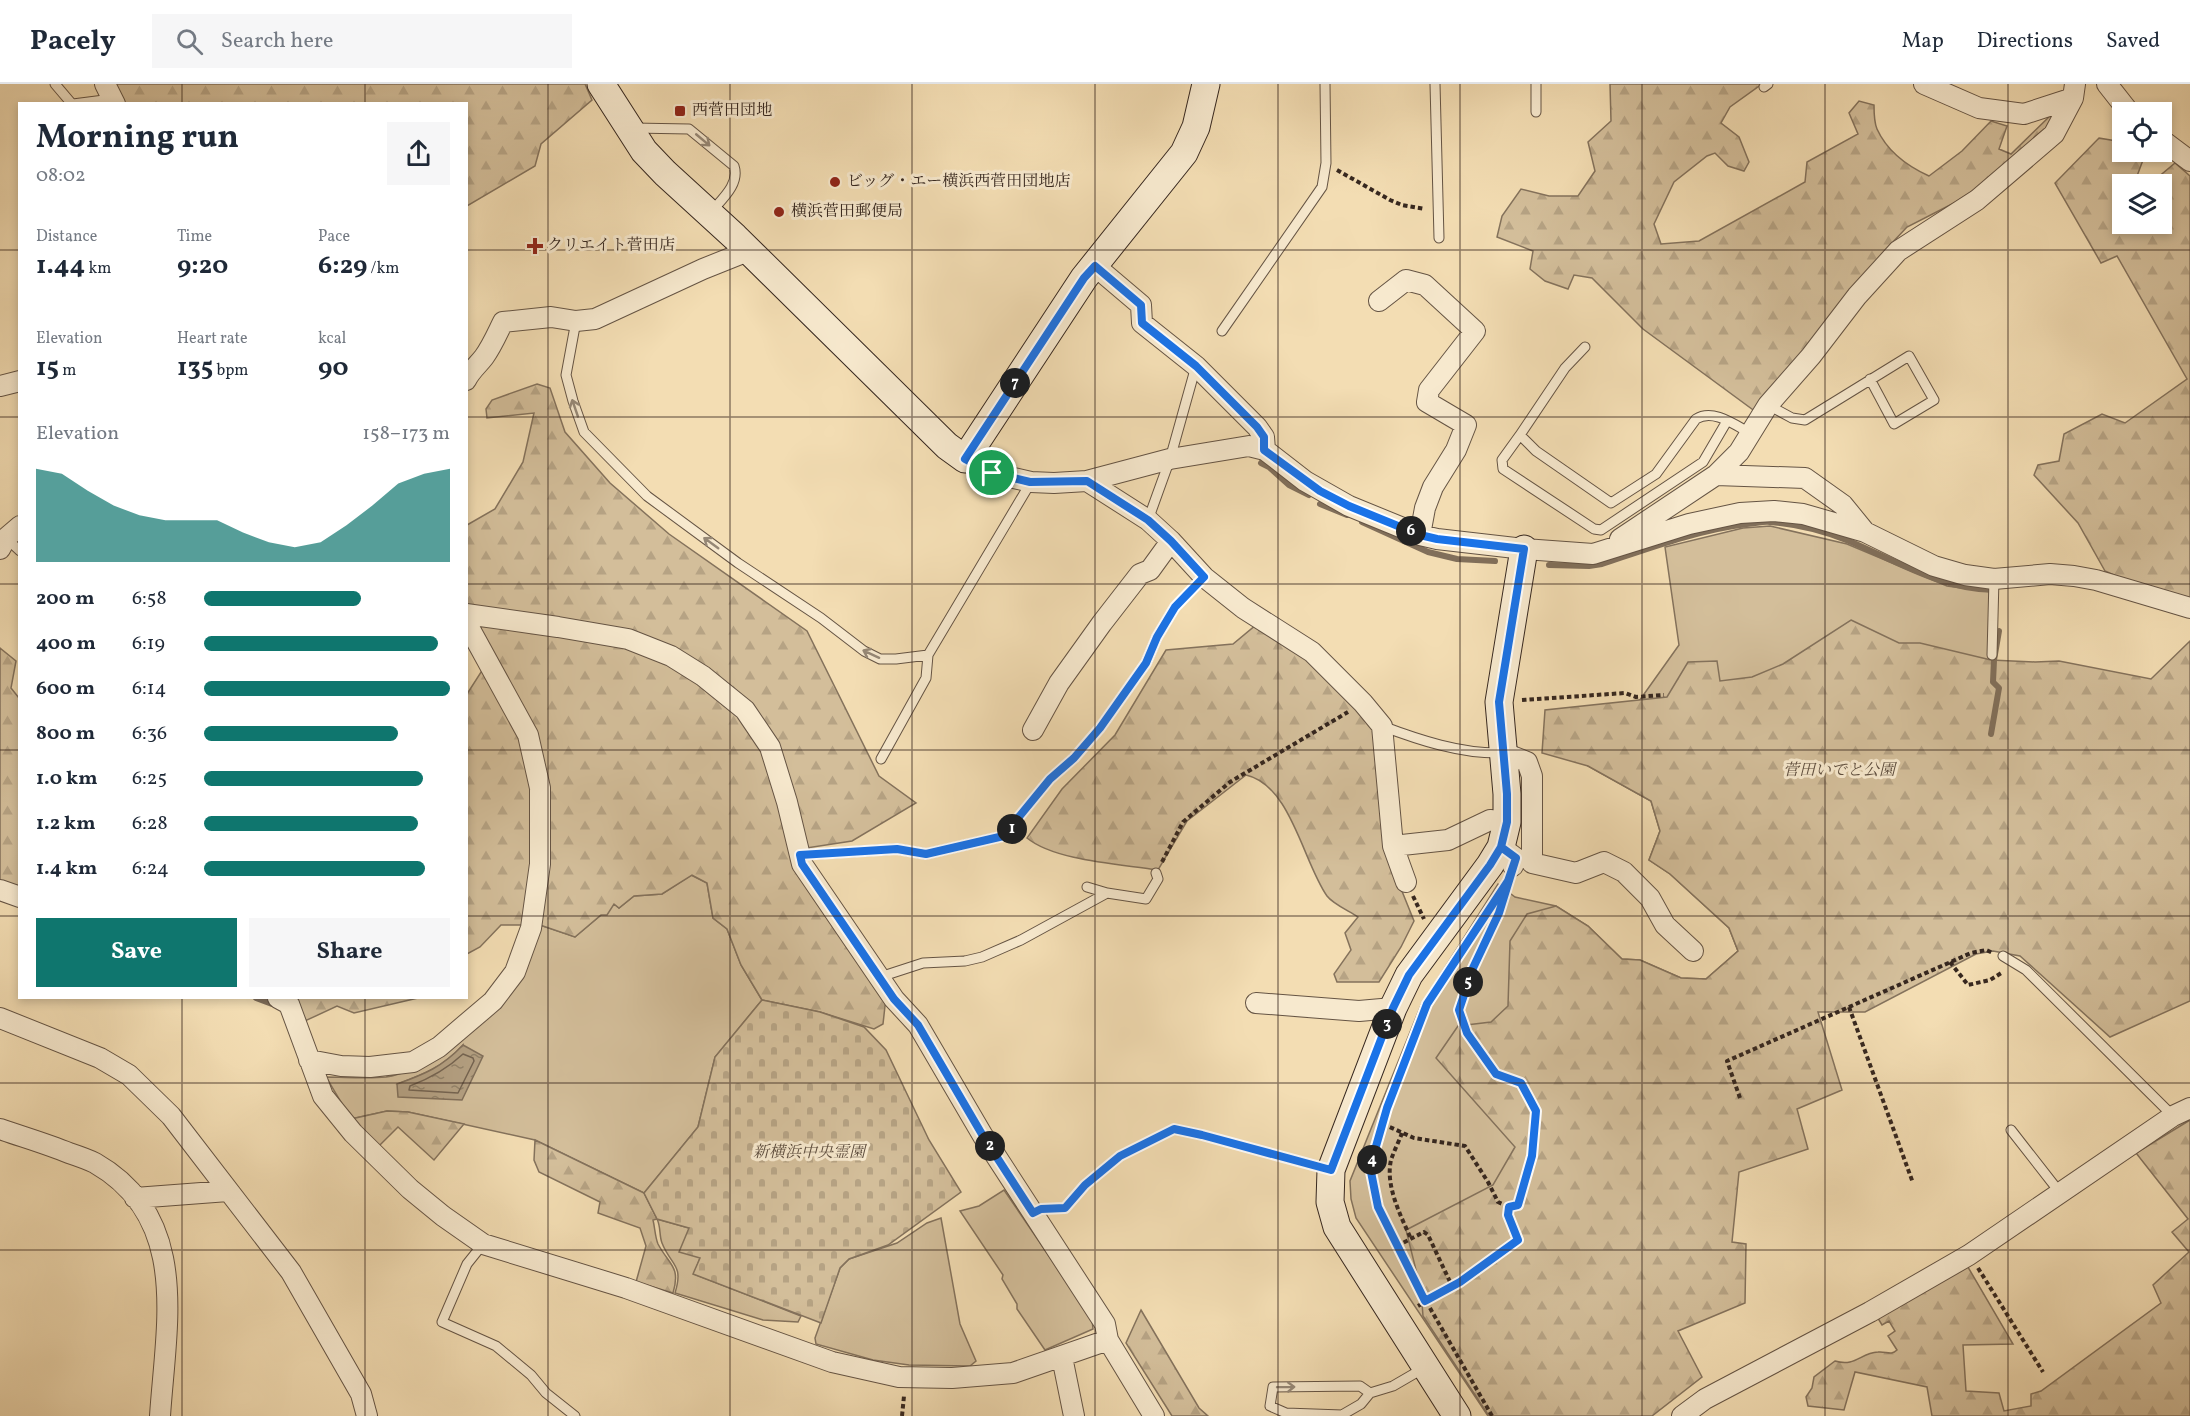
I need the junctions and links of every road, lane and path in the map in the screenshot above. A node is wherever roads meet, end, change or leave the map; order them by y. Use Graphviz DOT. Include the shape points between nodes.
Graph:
graph roads {
  1 [pos="55,84"];
  2 [pos="1206,84"];
  3 [pos="1325,84"];
  4 [pos="1435,84"];
  5 [pos="1536,84"];
  6 [pos="1924,84"];
  7 [pos="2107,84"];
  8 [pos="603,85"];
  9 [pos="2074,91"];
  10 [pos="111,95"];
  11 [pos="70,102"];
  12 [pos="81,102"];
  13 [pos="2121,102"];
  14 [pos="1536,112"];
  15 [pos="627,128"];
  16 [pos="2172,148"];
  17 [pos="2190,161"];
  18 [pos="1326,163"];
  19 [pos="1438,211"];
  20 [pos="710,214"];
  21 [pos="1438,238"];
  22 [pos="748,251"];
  23 [pos="1095,266"];
  24 [pos="1379,301"];
  25 [pos="576,321"];
  26 [pos="1222,332"];
  27 [pos="1585,347"];
  28 [pos="1196,366"];
  29 [pos="468,376"];
  30 [pos="1870,379"];
  31 [pos="18,382"];
  32 [pos="0,386"];
  33 [pos="1768,405"];
  34 [pos="1727,421"];
  35 [pos="1750,433"];
  36 [pos="1520,435"];
  37 [pos="1264,450"];
  38 [pos="965,459"];
  39 [pos="1170,459"];
  40 [pos="1716,475"];
  41 [pos="1087,481"];
  42 [pos="1030,482"];
  43 [pos="1148,520"];
  44 [pos="1865,532"];
  45 [pos="1420,535"];
  46 [pos="1171,541"];
  47 [pos="1524,549"];
  48 [pos="1609,549"];
  49 [pos="1204,577"];
  50 [pos="1994,579"];
  51 [pos="2190,608"];
  52 [pos="468,614"];
  53 [pos="468,626"];
  54 [pos="1992,655"];
  55 [pos="928,656"];
  56 [pos="1664,695"];
  57 [pos="1499,702"];
  58 [pos="1363,703"];
  59 [pos="1382,726"];
  60 [pos="1033,730"];
  61 [pos="1504,753"];
  62 [pos="881,759"];
  63 [pos="1393,846"];
  64 [pos="1507,854"];
  65 [pos="800,855"];
  66 [pos="1156,873"];
  67 [pos="1406,882"];
  68 [pos="1087,887"];
  69 [pos="0,890"];
  70 [pos="1107,893"];
  71 [pos="18,896"];
  72 [pos="1435,941"];
  73 [pos="1693,951"];
  74 [pos="2003,956"];
  75 [pos="1950,962"];
  76 [pos="2003,972"];
  77 [pos="880,977"];
  78 [pos="280,999"];
  79 [pos="1256,1003"];
  80 [pos="1849,1006"];
  81 [pos="1393,1008"];
  82 [pos="0,1018"];
  83 [pos="309,1060"];
  84 [pos="1740,1098"];
  85 [pos="2181,1112"];
  86 [pos="1383,1124"];
  87 [pos="0,1129"];
  88 [pos="2011,1130"];
  89 [pos="1402,1133"];
  90 [pos="1331,1170"];
  91 [pos="1913,1183"];
  92 [pos="228,1191"];
  93 [pos="2061,1194"];
  94 [pos="135,1198"];
  95 [pos="1509,1207"];
  96 [pos="1033,1213"];
  97 [pos="1411,1239"];
  98 [pos="483,1244"];
  99 [pos="1397,1246"];
  100 [pos="1969,1255"];
  101 [pos="1452,1286"];
  102 [pos="1425,1301"];
  103 [pos="1418,1306"];
  104 [pos="1108,1340"];
  105 [pos="1062,1357"];
  106 [pos="1424,1368"];
  107 [pos="2043,1372"];
  108 [pos="1370,1393"];
  109 [pos="160,1416"];
  110 [pos="368,1416"];
  111 [pos="574,1416"];
  112 [pos="1074,1416"];
  113 [pos="1154,1416"];
  114 [pos="1457,1416"];
  115 [pos="1492,1416"];
  116 [pos="1682,1416"];
  1 -- 11 [label="lane"];
  2 -- 23 [label="street" via="1196,127 1184,153"];
  3 -- 18 [label="lane"];
  4 -- 19 [label="lane"];
  5 -- 14 [label="lane"];
  6 -- 9 [label="street" via="1979,108 2024,114"];
  7 -- 13 [label="street"];
  8 -- 15 [label="street"];
  9 -- 33 [label="street" via="2054,134 1977,200 1898,251"];
  10 -- 12 [label="lane"];
  15 -- 20 [label="street" via="665,173"];
  15 -- 20 [label="lane, one-way" via="689,129 734,166 737,174 733,185"];
  16 -- 17 [label="street"];
  18 -- 19 [label="path" via="1396,202"];
  18 -- 26 [label="lane" via="1322,187"];
  19 -- 21 [label="lane"];
  20 -- 22 [label="street"];
  22 -- 25 [label="street" via="595,319"];
  22 -- 38 [label="street" via="947,446"];
  23 -- 28 [label="street" via="1141,305 1142,323"];
  23 -- 38 [label="street"];
  24 -- 45 [label="street" via="1406,280 1425,285 1475,331 1429,390 1427,402 1466,425 1433,487"];
  25 -- 29 [label="street" via="551,317 503,322"];
  55 -- 25 [label="lane, one-way" via="880,658 864,651 647,496 584,432 566,375"];
  27 -- 36 [label="lane" via="1565,368"];
  28 -- 37 [label="street" via="1257,427 1264,437"];
  28 -- 39 [label="lane"];
  30 -- 30 [label="lane" via="1909,356 1934,400 1894,424"];
  30 -- 33 [label="lane" via="1805,420 1792,418"];
  31 -- 32 [label="street"];
  33 -- 35 [label="street"];
  34 -- 35 [label="lane"];
  34 -- 36 [label="lane" via="1710,414 1696,418 1656,474 1611,503 1536,451"];
  34 -- 36 [label="lane" via="1703,462 1601,530 1593,529 1503,469 1502,460"];
  35 -- 40 [label="street" via="1739,452"];
  37 -- 39 [label="street" via="1249,446"];
  37 -- 45 [label="street" via="1320,491"];
  38 -- 42 [label="street" via="992,473"];
  39 -- 41 [label="street"];
  39 -- 43 [label="lane"];
  40 -- 44 [label="street" via="1804,478 1843,506"];
  40 -- 48 [label="street"];
  41 -- 42 [label="street"];
  41 -- 43 [label="street"];
  42 -- 55 [label="lane"];
  43 -- 46 [label="street"];
  44 -- 48 [label="street" via="1803,514 1740,513"];
  44 -- 50 [label="street" via="1934,566 1965,576"];
  45 -- 47 [label="street"];
  46 -- 49 [label="street"];
  46 -- 60 [label="street" via="1102,623 1059,683"];
  47 -- 48 [label="street" via="1593,554"];
  47 -- 57 [label="street"];
  49 -- 58 [label="street" via="1243,608 1312,652"];
  49 -- 65 [label="lane" via="1175,607 1146,663 1100,728 1050,779 1008,835 926,854 897,849"];
  50 -- 51 [label="street" via="2074,576"];
  50 -- 54 [label="lane"];
  52 -- 65 [label="street" via="628,639 671,656 703,676 745,710 770,747"];
  53 -- 83 [label="street" via="528,735 540,788 540,864 531,928 515,972 493,1001 439,1047 413,1062 370,1067"];
  55 -- 62 [label="lane" via="926,678"];
  56 -- 57 [label="path" via="1636,697 1625,693"];
  57 -- 61 [label="street"];
  58 -- 59 [label="street"];
  58 -- 66 [label="path" via="1230,782 1183,822"];
  59 -- 61 [label="lane" via="1438,744 1486,754"];
  59 -- 63 [label="street"];
  61 -- 64 [label="street"];
  61 -- 73 [label="street" via="1527,762 1532,776 1532,863 1576,873 1604,862 1624,872 1650,898 1665,925"];
  63 -- 64 [label="street" via="1448,840 1490,820"];
  63 -- 67 [label="street"];
  64 -- 72 [label="street" via="1490,865"];
  64 -- 86 [label="path" via="1427,1004"];
  64 -- 95 [label="path" via="1499,913 1473,968 1459,1010 1467,1033 1496,1074 1521,1083 1536,1111 1532,1156 1522,1195 1518,1205"];
  65 -- 77 [label="street" via="812,882"];
  66 -- 70 [label="lane" via="1158,879 1146,900"];
  67 -- 72 [label="path"];
  68 -- 70 [label="lane"];
  69 -- 71 [label="street"];
  70 -- 77 [label="lane" via="982,957 923,963"];
  72 -- 81 [label="street" via="1409,975"];
  74 -- 75 [label="path" via="1986,950"];
  74 -- 85 [label="lane" via="2026,970"];
  75 -- 76 [label="path" via="1968,985"];
  75 -- 80 [label="path"];
  77 -- 96 [label="street" via="918,1025"];
  78 -- 83 [label="street" via="289,1004"];
  79 -- 81 [label="street" via="1359,1011"];
  80 -- 84 [label="path" via="1727,1061"];
  80 -- 91 [label="path"];
  81 -- 90 [label="street"];
  82 -- 92 [label="street" via="100,1058 129,1075 171,1116"];
  83 -- 98 [label="street" via="323,1096 353,1132 410,1190"];
  85 -- 93 [label="street"];
  86 -- 89 [label="path"];
  86 -- 99 [label="path" via="1370,1167 1378,1207"];
  87 -- 94 [label="street" via="94,1162 124,1184"];
  88 -- 93 [label="lane"];
  89 -- 95 [label="path" via="1465,1146 1498,1202"];
  89 -- 97 [label="path" via="1391,1161 1391,1182"];
  90 -- 96 [label="path" via="1174,1129 1120,1156 1065,1208"];
  90 -- 106 [label="street" via="1330,1202 1337,1227"];
  92 -- 94 [label="street"];
  92 -- 110 [label="street" via="291,1272 361,1394"];
  93 -- 100 [label="street"];
  94 -- 109 [label="street" via="151,1219 165,1266 167,1304"];
  95 -- 101 [label="path" via="1508,1215 1518,1240"];
  96 -- 104 [label="street" via="1105,1324"];
  97 -- 99 [label="path"];
  97 -- 101 [label="path" via="1424,1232 1428,1234"];
  98 -- 105 [label="street" via="626,1288 832,1362 899,1377 952,1378 1013,1372"];
  98 -- 111 [label="lane" via="467,1264 442,1322 496,1346"];
  99 -- 102 [label="path"];
  100 -- 107 [label="path"];
  100 -- 116 [label="street" via="1705,1399"];
  101 -- 102 [label="path"];
  102 -- 103 [label="path"];
  102 -- 115 [label="path"];
  104 -- 105 [label="street"];
  104 -- 113 [label="street"];
  105 -- 112 [label="street"];
  106 -- 108 [label="lane" via="1393,1386"];
  106 -- 114 [label="street"];
  108 -- 108 [label="lane, one-way" via="1361,1404 1342,1415 1286,1413 1270,1406 1273,1387 1360,1386"];
}
